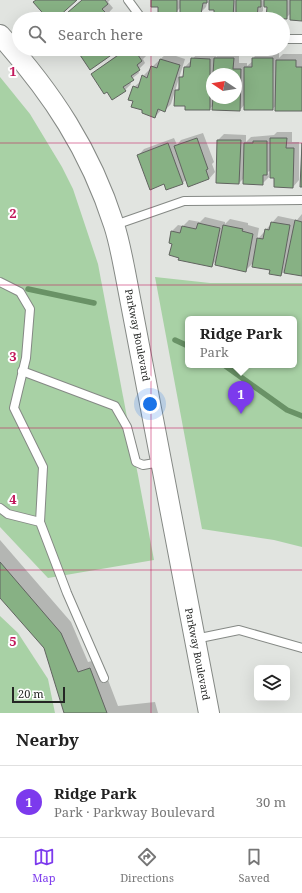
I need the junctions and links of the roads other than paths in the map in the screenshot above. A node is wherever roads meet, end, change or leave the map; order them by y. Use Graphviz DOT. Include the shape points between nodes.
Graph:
graph roads {
  1 [pos="128,0"];
  2 [pos="137,12"];
  3 [pos="0,35"];
  4 [pos="290,39"];
  5 [pos="302,40"];
  6 [pos="12,49"];
  7 [pos="18,56"];
  8 [pos="302,200"];
  9 [pos="114,225"];
  10 [pos="0,282"];
  11 [pos="22,371"];
  12 [pos="162,462"];
  13 [pos="0,508"];
  14 [pos="40,522"];
  15 [pos="194,639"];
  16 [pos="302,648"];
  17 [pos="104,678"];
  18 [pos="209,713"];
  1 -- 2 [label="lane"];
  3 -- 6 [label="street, Parkway Boulevard"];
  4 -- 5 [label="lane"];
  7 -- 9 [label="street, Parkway Boulevard" via="40,82 70,126 100,186"];
  8 -- 9 [label="lane" via="184,201"];
  9 -- 12 [label="street, Parkway Boulevard" via="126,272"];
  10 -- 11 [label="lane" via="20,292 30,309 26,358"];
  11 -- 12 [label="lane" via="115,406 127,427 132,454 137,464"];
  11 -- 14 [label="lane" via="14,408 42,467"];
  12 -- 15 [label="street, Parkway Boulevard"];
  13 -- 14 [label="lane" via="8,514"];
  14 -- 17 [label="lane"];
  15 -- 16 [label="lane" via="239,630"];
  15 -- 18 [label="street, Parkway Boulevard"];
}
